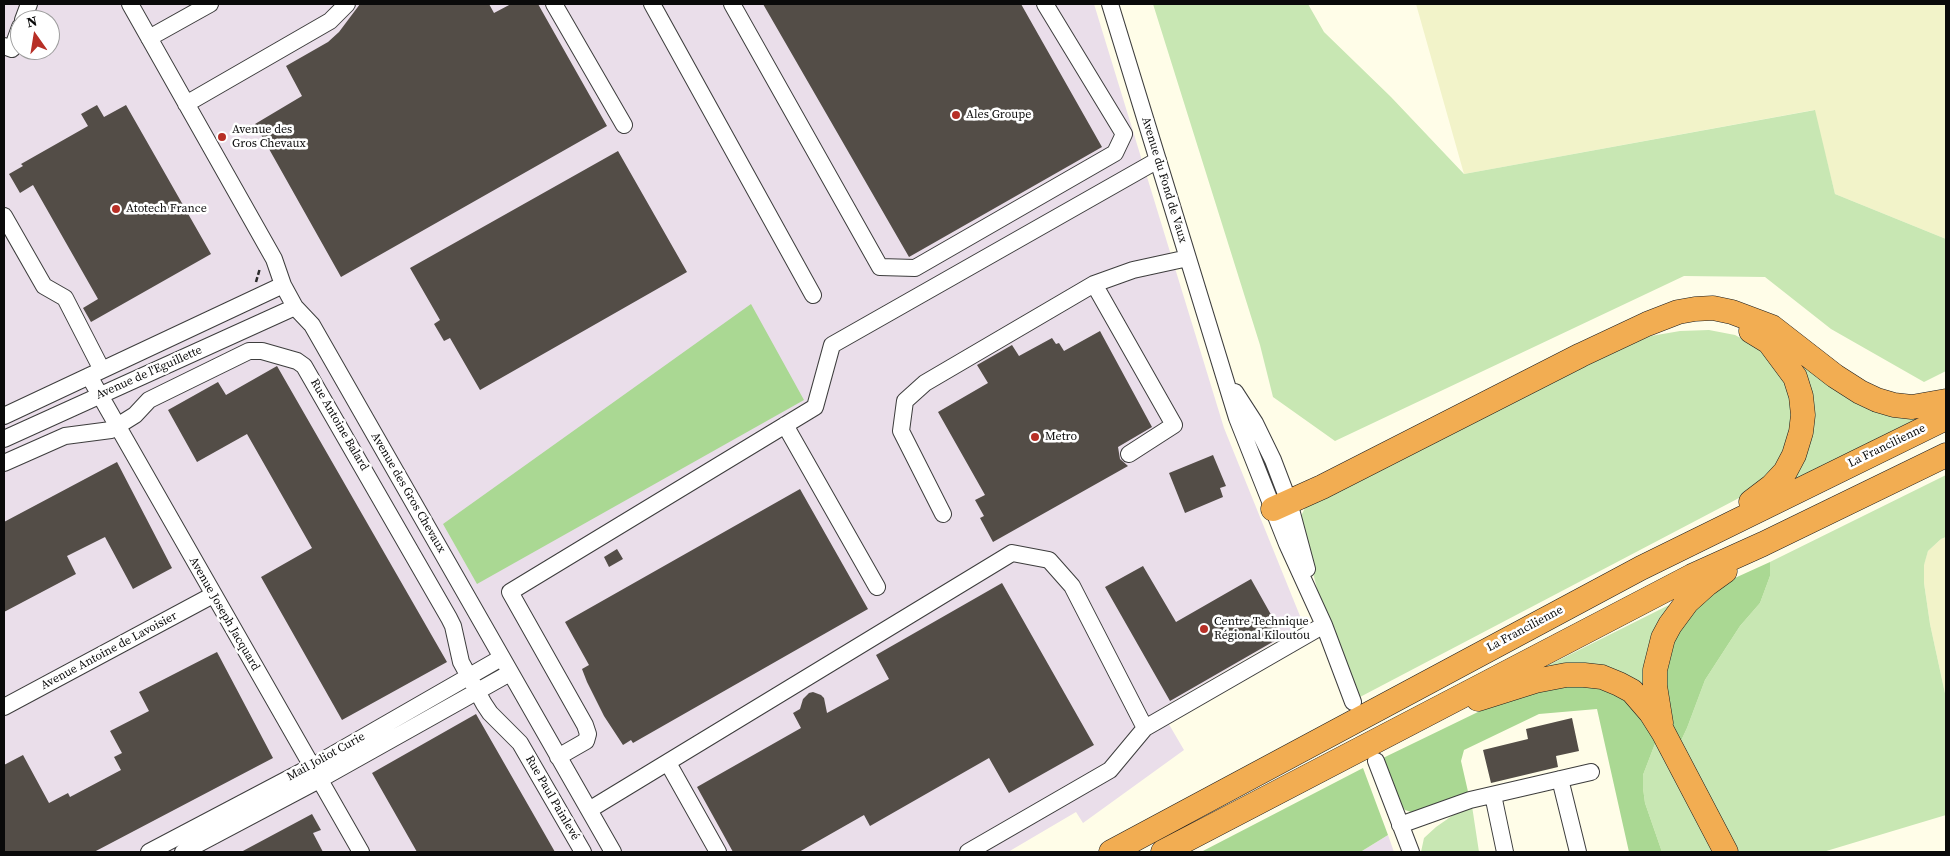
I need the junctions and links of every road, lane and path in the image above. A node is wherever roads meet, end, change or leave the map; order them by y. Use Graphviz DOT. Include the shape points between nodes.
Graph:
graph roads {
  1 [pos="130,4"];
  2 [pos="210,4"];
  3 [pos="346,4"];
  4 [pos="554,4"];
  5 [pos="652,4"];
  6 [pos="732,4"];
  7 [pos="1045,4"];
  8 [pos="1110,4"];
  9 [pos="149,38"];
  10 [pos="186,104"];
  11 [pos="624,125"];
  12 [pos="1158,160"];
  13 [pos="4,216"];
  14 [pos="1188,258"];
  15 [pos="260,268"];
  16 [pos="1094,284"];
  17 [pos="283,285"];
  18 [pos="254,286"];
  19 [pos="813,295"];
  20 [pos="295,307"];
  21 [pos="1647,324"];
  22 [pos="96,373"];
  23 [pos="100,394"];
  24 [pos="1946,400"];
  25 [pos="4,416"];
  26 [pos="1946,418"];
  27 [pos="785,425"];
  28 [pos="117,427"];
  29 [pos="4,439"];
  30 [pos="1129,454"];
  31 [pos="1946,455"];
  32 [pos="4,463"];
  33 [pos="1281,506"];
  34 [pos="943,514"];
  35 [pos="1763,544"];
  36 [pos="1641,568"];
  37 [pos="877,587"];
  38 [pos="213,595"];
  39 [pos="1324,625"];
  40 [pos="502,658"];
  41 [pos="510,672"];
  42 [pos="473,684"];
  43 [pos="1353,702"];
  44 [pos="4,707"];
  45 [pos="1409,723"];
  46 [pos="1145,728"];
  47 [pos="1663,732"];
  48 [pos="520,743"];
  49 [pos="558,757"];
  50 [pos="1376,760"];
  51 [pos="668,763"];
  52 [pos="1591,772"];
  53 [pos="315,773"];
  54 [pos="1560,780"];
  55 [pos="1492,795"];
  56 [pos="589,810"];
  57 [pos="1400,825"];
  58 [pos="149,852"];
  59 [pos="183,852"];
  60 [pos="361,852"];
  61 [pos="583,852"];
  62 [pos="613,852"];
  63 [pos="718,852"];
  64 [pos="968,852"];
  65 [pos="1111,852"];
  66 [pos="1163,852"];
  67 [pos="1410,852"];
  68 [pos="1506,852"];
  69 [pos="1578,852"];
  70 [pos="1726,852"];
  1 -- 9 [label="street, Avenue des Gros Chevaux"];
  2 -- 9 [label="street"];
  3 -- 10 [label="street" via="330,21"];
  4 -- 11 [label="street"];
  5 -- 19 [label="street"];
  6 -- 7 [label="street" via="880,267 915,268 1115,153 1124,134"];
  8 -- 12 [label="street, Avenue du Fond de Vaux"];
  9 -- 10 [label="street, Avenue des Gros Chevaux"];
  10 -- 17 [label="street, Avenue des Gros Chevaux" via="274,259"];
  12 -- 14 [label="street, Avenue du Fond de Vaux"];
  12 -- 27 [label="street" via="832,345 815,408"];
  13 -- 22 [label="street, Avenue Joseph Jacquard" via="44,286 65,298"];
  14 -- 16 [label="street" via="1133,270"];
  14 -- 33 [label="street, Avenue du Fond de Vaux" via="1219,356 1236,394 1263,438"];
  15 -- 18 [label="path"];
  16 -- 30 [label="street" via="1174,425"];
  16 -- 34 [label="street" via="925,384 905,401 901,431"];
  17 -- 20 [label="street, Avenue des Gros Chevaux"];
  17 -- 22 [label="street, Avenue de l'Eguillette"];
  20 -- 23 [label="street, Avenue de l'Eguillette"];
  20 -- 40 [label="street, Avenue des Gros Chevaux" via="312,325"];
  21 -- 24 [label="highway" via="1695,309 1732,312 1772,328 1835,376 1877,400 1912,407"];
  21 -- 33 [label="highway"];
  21 -- 36 [label="highway" via="1704,319 1730,322 1749,329 1769,342 1795,377 1803,415 1794,455 1772,486"];
  22 -- 23 [label="street, Avenue Joseph Jacquard"];
  22 -- 25 [label="street, Avenue de l'Eguillette"];
  23 -- 28 [label="street, Avenue Joseph Jacquard"];
  23 -- 29 [label="street, Avenue de l'Eguillette"];
  26 -- 36 [label="highway, La Francilienne"];
  27 -- 37 [label="street"];
  27 -- 49 [label="street" via="510,592 588,734 586,741"];
  28 -- 32 [label="street, Rue Antoine Balard" via="65,436"];
  28 -- 38 [label="street, Avenue Joseph Jacquard"];
  28 -- 42 [label="street, Rue Antoine Balard" via="149,400 249,351 262,351 304,366 449,618 461,662"];
  31 -- 35 [label="highway"];
  33 -- 39 [label="street, Avenue du Fond de Vaux"];
  35 -- 45 [label="highway" via="1692,576"];
  35 -- 47 [label="highway" via="1706,584 1687,602 1663,638 1655,670 1656,705"];
  36 -- 65 [label="highway, La Francilienne"];
  38 -- 44 [label="street, Avenue Antoine de Lavoisier"];
  38 -- 53 [label="street, Avenue Joseph Jacquard"];
  39 -- 43 [label="street, Avenue du Fond de Vaux"];
  39 -- 46 [label="street"];
  40 -- 41 [label="street, Avenue des Gros Chevaux"];
  40 -- 42 [label="street, Mail Joliot Curie"];
  41 -- 42 [label="street, Mail Joliot Curie"];
  41 -- 49 [label="street, Avenue des Gros Chevaux"];
  42 -- 48 [label="street, Rue Antoine Balard" via="490,713"];
  42 -- 53 [label="street, Mail Joliot Curie"];
  45 -- 47 [label="highway" via="1535,681 1584,675 1602,677 1632,692"];
  45 -- 66 [label="highway"];
  46 -- 51 [label="street" via="1072,586 1049,560 1012,553"];
  46 -- 64 [label="street" via="1110,770"];
  47 -- 70 [label="highway"];
  48 -- 61 [label="street, Rue Paul Painlevé"];
  49 -- 56 [label="street, Avenue des Gros Chevaux"];
  50 -- 57 [label="street"];
  51 -- 56 [label="street"];
  51 -- 63 [label="street"];
  52 -- 54 [label="street"];
  53 -- 58 [label="street, Mail Joliot Curie"];
  53 -- 59 [label="street, Mail Joliot Curie"];
  53 -- 60 [label="street, Avenue Joseph Jacquard"];
  54 -- 55 [label="street"];
  54 -- 69 [label="street"];
  55 -- 57 [label="street"];
  55 -- 68 [label="street"];
  56 -- 62 [label="street, Avenue des Gros Chevaux"];
  57 -- 67 [label="street"];
}
